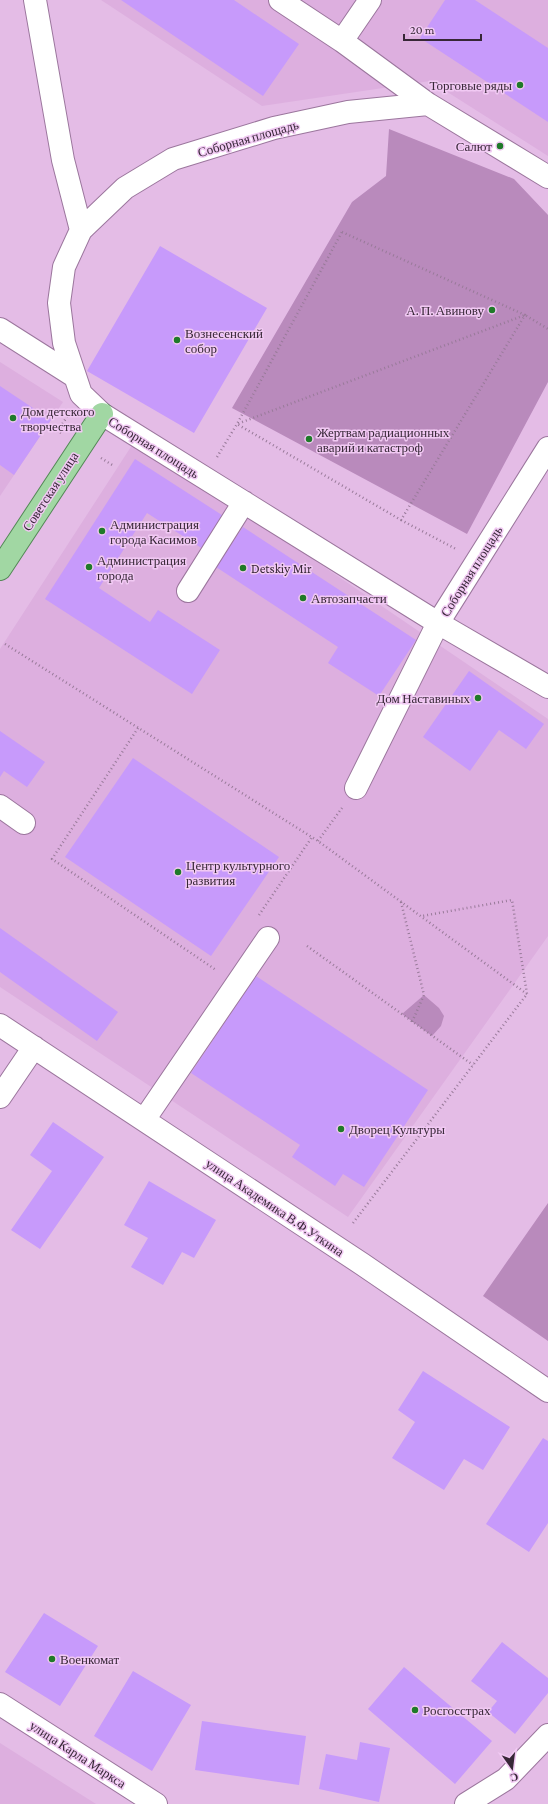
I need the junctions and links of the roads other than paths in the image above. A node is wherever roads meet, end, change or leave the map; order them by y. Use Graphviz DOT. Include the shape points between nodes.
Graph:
graph roads {
  1 [pos="35,0"];
  2 [pos="280,0"];
  3 [pos="370,0"];
  4 [pos="342,41"];
  5 [pos="428,104"];
  6 [pos="548,177"];
  7 [pos="81,230"];
  8 [pos="0,329"];
  9 [pos="74,376"];
  10 [pos="102,414"];
  11 [pos="548,448"];
  12 [pos="244,502"];
  13 [pos="0,569"];
  14 [pos="188,591"];
  15 [pos="438,623"];
  16 [pos="548,687"];
  17 [pos="356,788"];
  18 [pos="0,806"];
  19 [pos="24,823"];
  20 [pos="268,938"];
  21 [pos="0,1025"];
  22 [pos="34,1047"];
  23 [pos="0,1097"];
  24 [pos="144,1120"];
  25 [pos="548,1391"];
  26 [pos="0,1704"];
  27 [pos="548,1735"];
  28 [pos="156,1804"];
  29 [pos="466,1804"];
  1 -- 7 [label="street" via="64,160"];
  2 -- 4 [label="street"];
  3 -- 4 [label="street"];
  4 -- 5 [label="street"];
  5 -- 6 [label="street"];
  5 -- 7 [label="street, Соборная площадь" via="341,114 274,128 173,159 125,188"];
  7 -- 9 [label="street, Соборная площадь" via="64,267 59,303 64,343"];
  8 -- 9 [label="street"];
  9 -- 10 [label="street, Соборная площадь" via="82,394"];
  10 -- 12 [label="street, Соборная площадь"];
  10 -- 13 [label="main road, Советская улица"];
  11 -- 15 [label="street, Соборная площадь"];
  12 -- 14 [label="street"];
  12 -- 15 [label="street, Соборная площадь"];
  15 -- 16 [label="street"];
  15 -- 17 [label="street"];
  18 -- 19 [label="street"];
  20 -- 24 [label="street"];
  21 -- 22 [label="street, улица Академика В.Ф.Уткина"];
  22 -- 23 [label="street"];
  22 -- 24 [label="street, улица Академика В.Ф.Уткина"];
  24 -- 25 [label="street, улица Академика В.Ф.Уткина"];
  26 -- 28 [label="street, улица Карла Маркса"];
  27 -- 29 [label="street" via="506,1779"];
}
